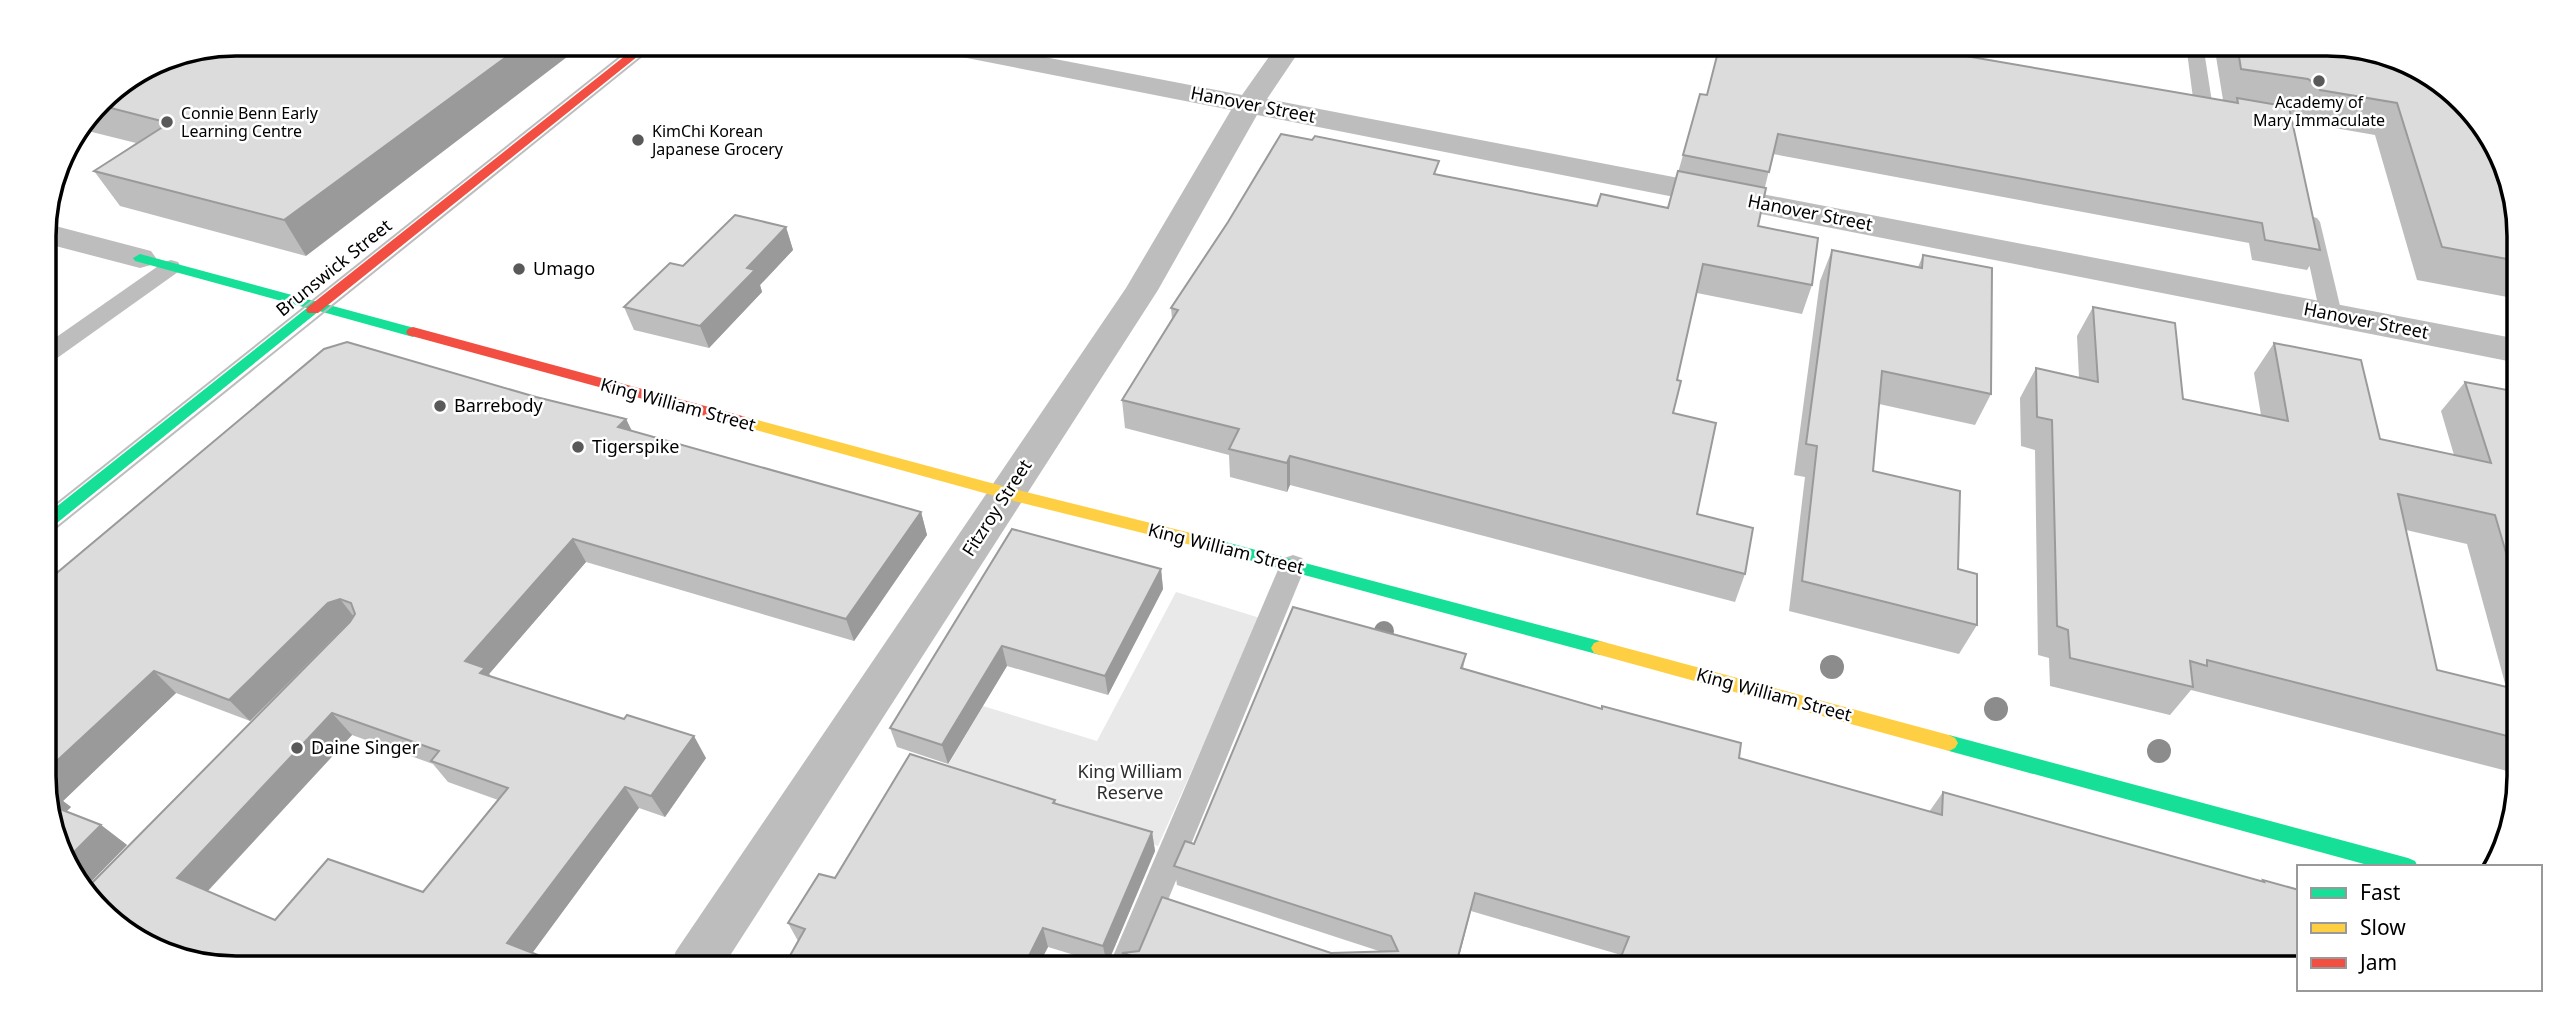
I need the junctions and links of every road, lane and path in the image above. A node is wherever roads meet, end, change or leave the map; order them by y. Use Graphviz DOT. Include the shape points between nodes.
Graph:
graph roads {
  1 [pos="631,56"];
  2 [pos="1004,56"];
  3 [pos="1283,56"];
  4 [pos="2193,56"];
  5 [pos="1250,104"];
  6 [pos="2251,114"];
  7 [pos="2305,199"];
  8 [pos="56,236"];
  9 [pos="140,258"];
  10 [pos="171,267"];
  11 [pos="316,307"];
  12 [pos="2331,314"];
  13 [pos="56,348"];
  14 [pos="2507,349"];
  15 [pos="1006,493"];
  16 [pos="56,515"];
  17 [pos="1293,565"];
  18 [pos="2401,865"];
  19 [pos="702,956"];
  20 [pos="1132,956"];
  1 -- 11 [label="street, Brunswick Street"];
  2 -- 5 [label="street, Hanover Street"];
  3 -- 5 [label="street, Fitzroy Street"];
  4 -- 6 [label="lane" via="2189,103"];
  5 -- 12 [label="street, Hanover Street"];
  5 -- 15 [label="street, Fitzroy Street" via="1140,290"];
  7 -- 12 [label="lane"];
  8 -- 9 [label="street, King William Street"];
  9 -- 10 [label="street, King William Street"];
  10 -- 11 [label="street, King William Street"];
  10 -- 13 [label="lane"];
  11 -- 15 [label="street, King William Street"];
  11 -- 16 [label="street, Brunswick Street"];
  12 -- 14 [label="street, Hanover Street"];
  15 -- 17 [label="street, King William Street"];
  15 -- 19 [label="street, Fitzroy Street"];
  17 -- 18 [label="street, King William Street"];
  17 -- 20 [label="lane" via="1168,899"];
}
